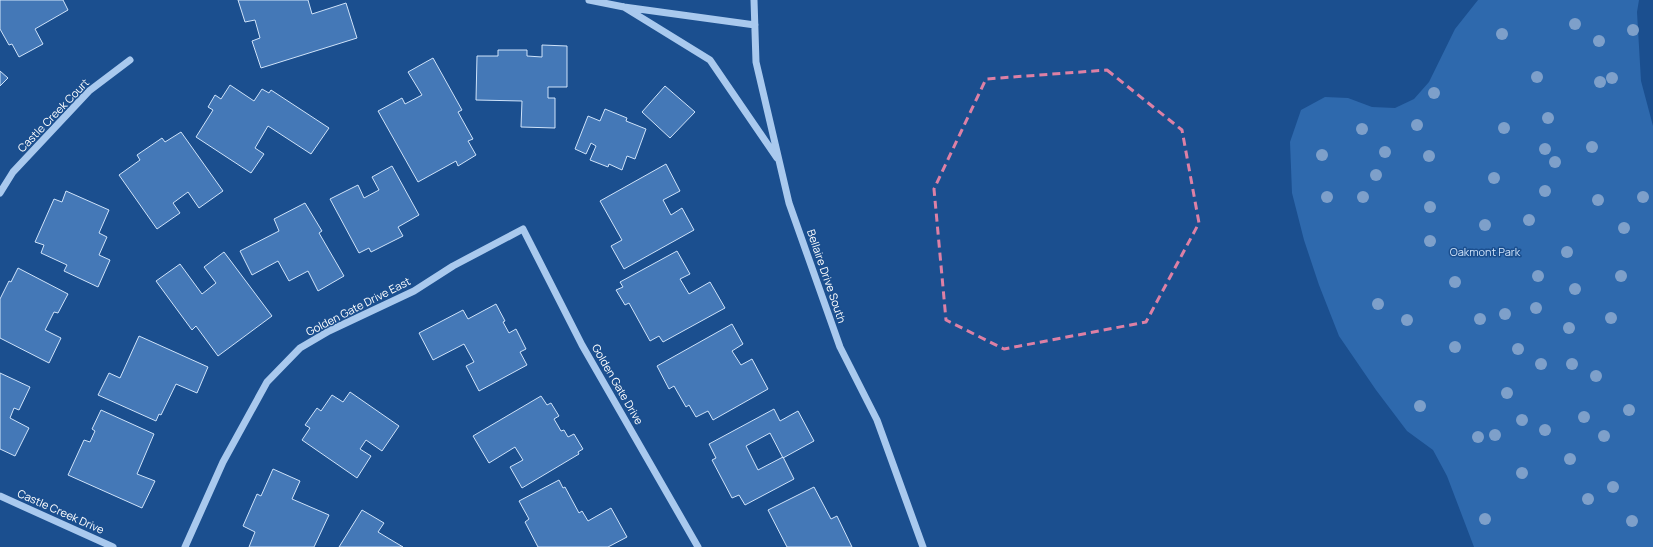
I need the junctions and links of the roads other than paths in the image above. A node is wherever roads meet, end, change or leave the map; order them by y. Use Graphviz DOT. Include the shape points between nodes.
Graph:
graph roads {
  1 [pos="589,0"];
  2 [pos="754,0"];
  3 [pos="624,7"];
  4 [pos="755,25"];
  5 [pos="130,60"];
  6 [pos="780,162"];
  7 [pos="0,194"];
  8 [pos="523,229"];
  9 [pos="0,496"];
  10 [pos="113,547"];
  11 [pos="186,547"];
  12 [pos="698,547"];
  13 [pos="923,547"];
  1 -- 3 [label="street"];
  2 -- 4 [label="street, Bellaire Drive South"];
  3 -- 4 [label="street"];
  3 -- 6 [label="street" via="710,60"];
  4 -- 6 [label="street, Bellaire Drive South" via="756,62"];
  5 -- 7 [label="street, Castle Creek Court" via="90,91 13,172"];
  6 -- 13 [label="street, Bellaire Drive South" via="789,203 840,347 877,420"];
  8 -- 11 [label="street, Golden Gate Drive East" via="453,266 414,291 329,331 300,348 267,382 223,462"];
  8 -- 12 [label="street, Golden Gate Drive" via="582,344"];
  9 -- 10 [label="street, Castle Creek Drive"];
}
